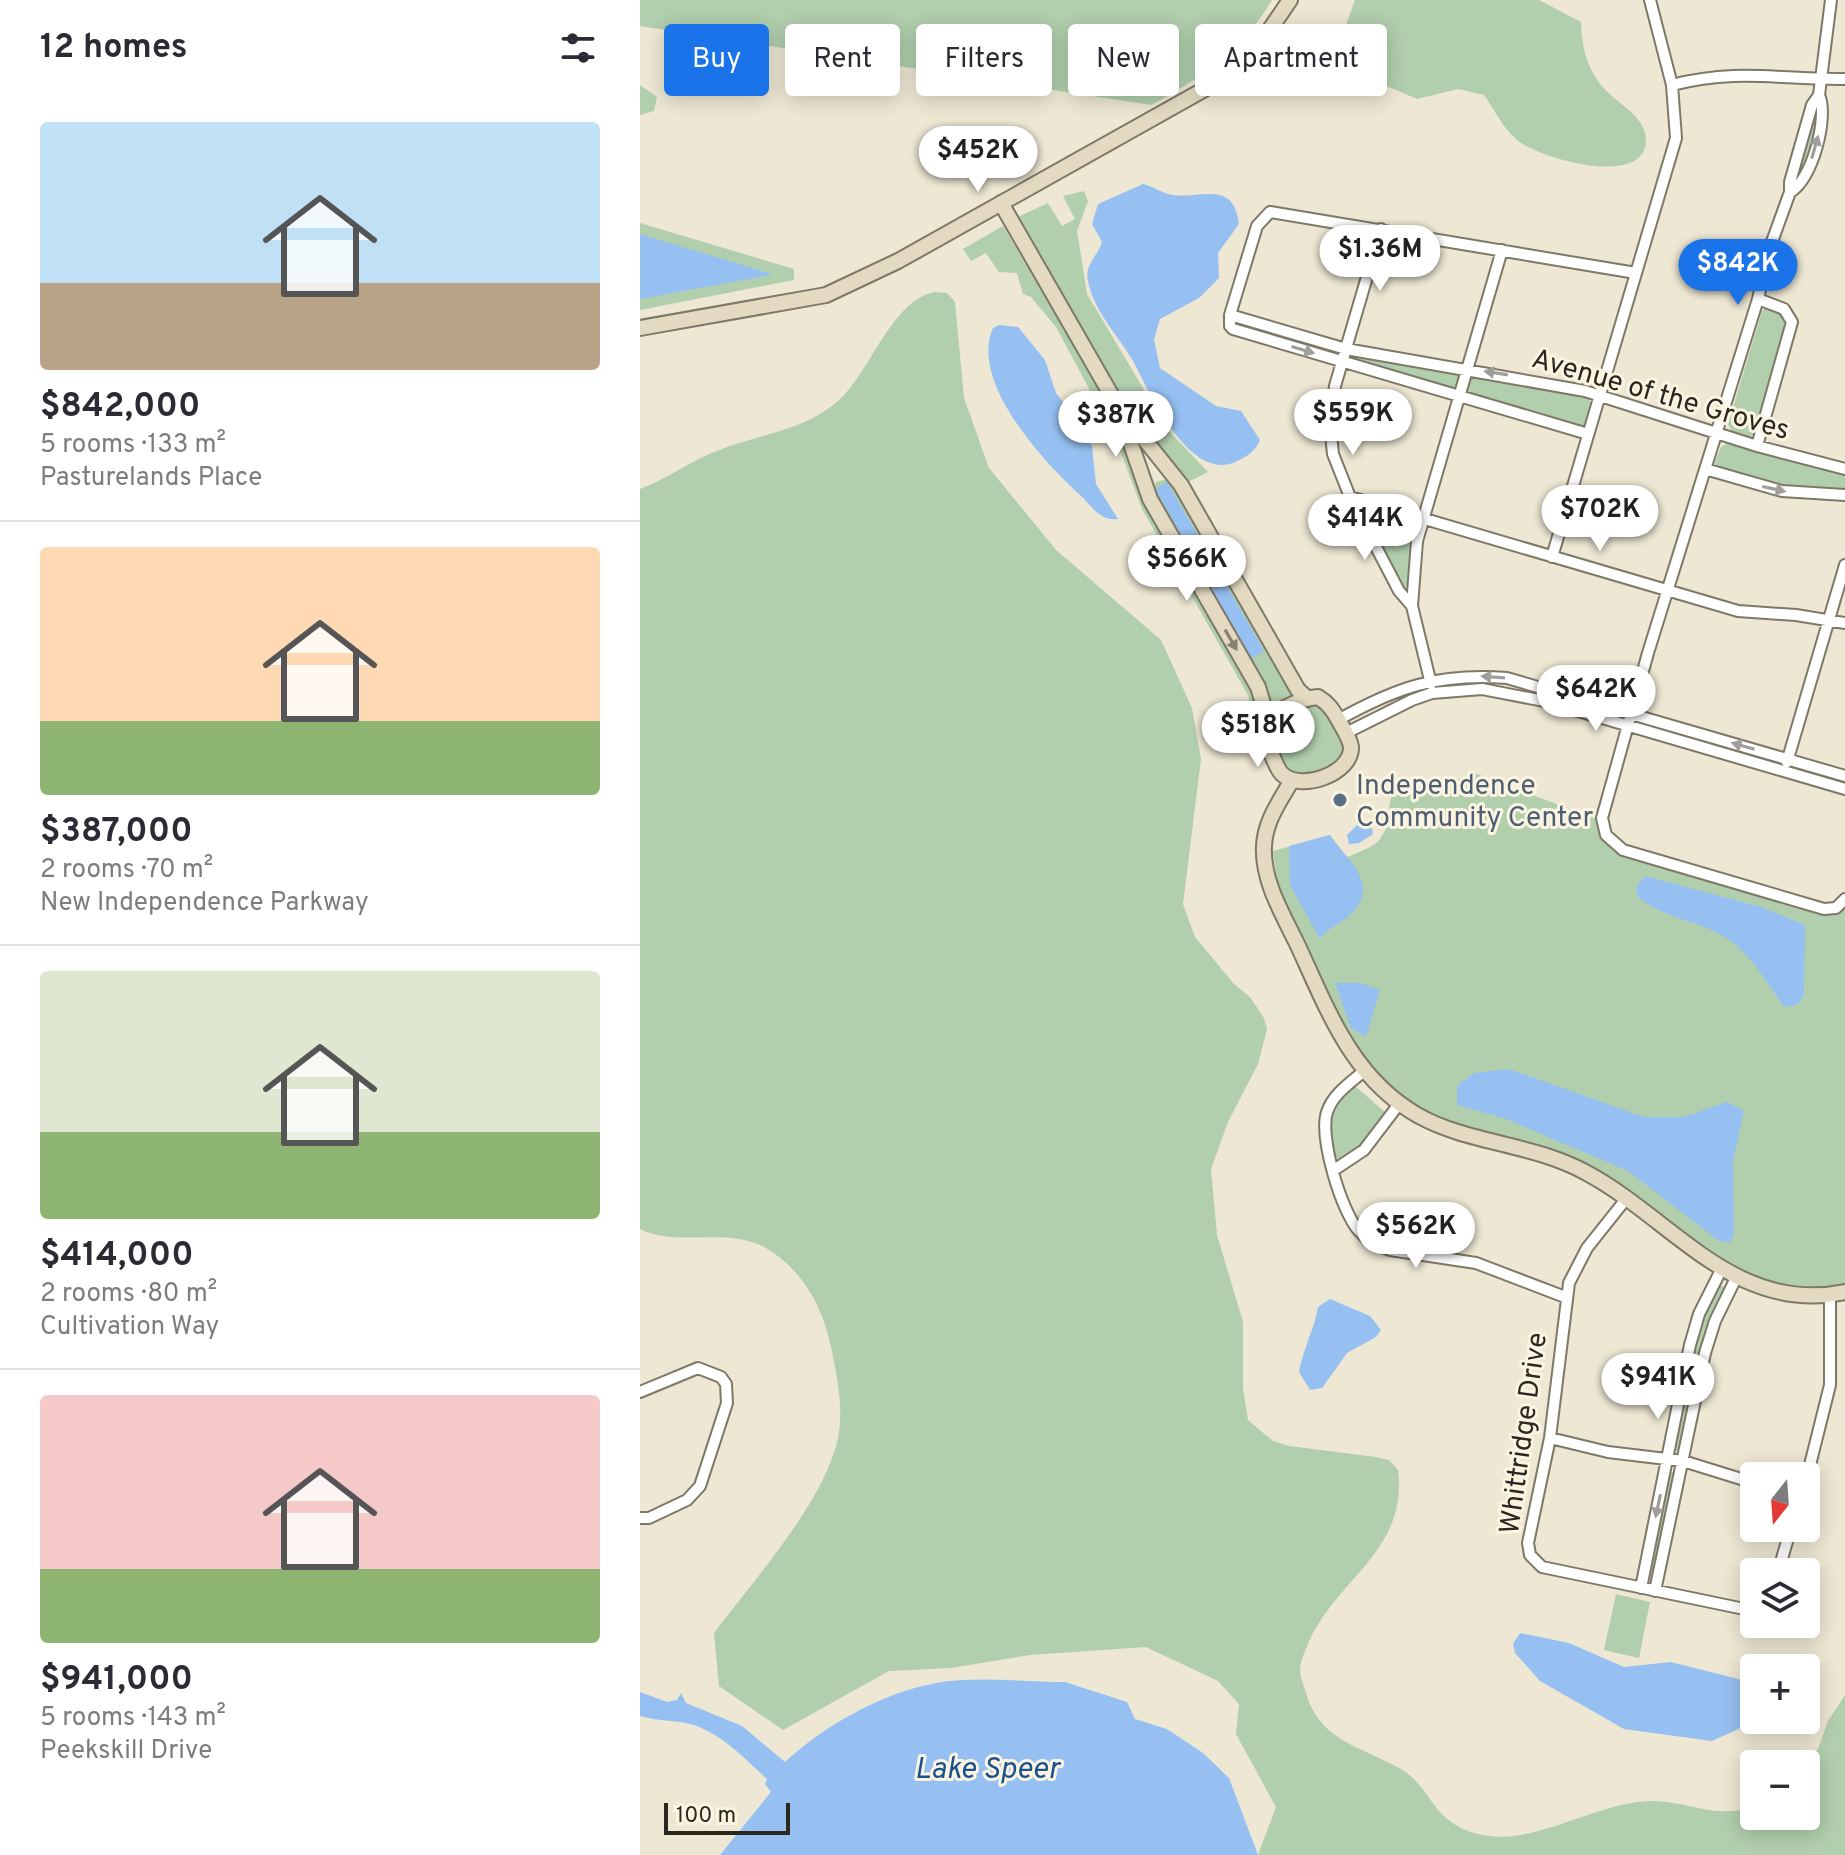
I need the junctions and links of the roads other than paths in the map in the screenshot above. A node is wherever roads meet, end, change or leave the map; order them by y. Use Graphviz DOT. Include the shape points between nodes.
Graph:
graph roads {
  1 [pos="1290,0"];
  2 [pos="1650,0"];
  3 [pos="1831,0"];
  4 [pos="1845,79"];
  5 [pos="1821,80"];
  6 [pos="1672,85"];
  7 [pos="1001,203"];
  8 [pos="1381,229"];
  9 [pos="1502,250"];
  10 [pos="1636,273"];
  11 [pos="1758,299"];
  12 [pos="1230,320"];
  13 [pos="640,328"];
  14 [pos="1346,349"];
  15 [pos="1342,361"];
  16 [pos="1467,369"];
  17 [pos="1459,397"];
  18 [pos="1600,397"];
  19 [pos="1117,405"];
  20 [pos="1588,434"];
  21 [pos="1718,434"];
  22 [pos="1757,446"];
  23 [pos="1705,469"];
  24 [pos="1845,469"];
  25 [pos="1173,475"];
  26 [pos="1147,489"];
  27 [pos="1845,495"];
  28 [pos="1350,497"];
  29 [pos="1424,519"];
  30 [pos="1552,557"];
  31 [pos="1845,565"];
  32 [pos="1668,591"];
  33 [pos="1412,606"];
  34 [pos="1829,619"];
  35 [pos="1845,623"];
  36 [pos="1430,680"];
  37 [pos="1432,693"];
  38 [pos="1307,698"];
  39 [pos="1631,713"];
  40 [pos="1268,720"];
  41 [pos="1629,725"];
  42 [pos="1342,727"];
  43 [pos="1788,759"];
  44 [pos="1785,771"];
  45 [pos="1845,776"];
  46 [pos="1292,780"];
  47 [pos="1845,789"];
  48 [pos="1845,899"];
  49 [pos="1364,1071"];
  50 [pos="1399,1104"];
  51 [pos="1334,1170"];
  52 [pos="1626,1199"];
  53 [pos="1721,1270"];
  54 [pos="1736,1278"];
  55 [pos="1838,1294"];
  56 [pos="1565,1297"];
  57 [pos="640,1392"];
  58 [pos="1550,1438"];
  59 [pos="1668,1458"];
  60 [pos="1683,1461"];
  61 [pos="1811,1462"];
  62 [pos="1740,1479"];
  63 [pos="640,1518"];
  64 [pos="1641,1588"];
  65 [pos="1655,1591"];
  66 [pos="1740,1608"];
  1 -- 7 [label="street" via="1258,47 1221,80"];
  2 -- 6 [label="street"];
  3 -- 5 [label="street"];
  4 -- 5 [label="street"];
  5 -- 6 [label="street" via="1728,74"];
  5 -- 11 [label="street"];
  6 -- 10 [label="street" via="1676,138"];
  7 -- 13 [label="street" via="826,295"];
  7 -- 19 [label="street"];
  8 -- 9 [label="street"];
  8 -- 12 [label="street" via="1278,211 1264,215"];
  8 -- 14 [label="street"];
  9 -- 10 [label="street"];
  9 -- 16 [label="street"];
  10 -- 18 [label="street"];
  11 -- 21 [label="street"];
  11 -- 22 [label="street" via="1784,309 1792,322"];
  12 -- 14 [label="street, Avenue of the Groves"];
  12 -- 15 [label="street, one-way"];
  14 -- 15 [label="street"];
  14 -- 16 [label="street, Avenue of the Groves"];
  15 -- 17 [label="street"];
  15 -- 28 [label="street" via="1330,424 1333,454"];
  16 -- 17 [label="street"];
  18 -- 16 [label="street, Avenue of the Groves, one-way"];
  17 -- 20 [label="street"];
  17 -- 29 [label="street"];
  18 -- 20 [label="street"];
  18 -- 21 [label="street, Avenue of the Groves"];
  19 -- 25 [label="street"];
  19 -- 26 [label="street"];
  20 -- 30 [label="street"];
  21 -- 22 [label="street, Avenue of the Groves"];
  21 -- 23 [label="street"];
  22 -- 24 [label="street, Avenue of the Groves"];
  23 -- 27 [label="street, one-way" via="1782,491"];
  23 -- 32 [label="street"];
  25 -- 26 [label="street" via="1153,479"];
  25 -- 38 [label="street"];
  26 -- 40 [label="street, one-way" via="1258,687"];
  28 -- 29 [label="street"];
  28 -- 33 [label="street"];
  29 -- 30 [label="street"];
  29 -- 33 [label="street"];
  30 -- 32 [label="street"];
  31 -- 34 [label="street"];
  32 -- 34 [label="street" via="1738,611"];
  32 -- 39 [label="street"];
  33 -- 36 [label="street"];
  34 -- 35 [label="street"];
  34 -- 43 [label="street"];
  36 -- 37 [label="street"];
  39 -- 36 [label="street, one-way" via="1507,678"];
  36 -- 42 [label="street" via="1375,699"];
  37 -- 41 [label="street" via="1505,692"];
  37 -- 42 [label="street"];
  38 -- 40 [label="street"];
  38 -- 42 [label="street" via="1327,702"];
  39 -- 41 [label="street"];
  43 -- 39 [label="street, one-way"];
  40 -- 46 [label="street" via="1263,739 1282,774"];
  41 -- 44 [label="street"];
  41 -- 48 [label="street" via="1602,818 1606,835 1616,846 1824,909 1836,908"];
  42 -- 46 [label="street" via="1351,746 1344,764 1327,776"];
  43 -- 44 [label="street"];
  43 -- 45 [label="street"];
  44 -- 47 [label="street"];
  46 -- 49 [label="street" via="1266,829 1265,862 1272,890 1336,1031"];
  49 -- 50 [label="street"];
  49 -- 51 [label="street" via="1327,1111 1325,1135"];
  50 -- 51 [label="street" via="1364,1150"];
  50 -- 52 [label="street" via="1451,1130 1542,1152 1586,1172"];
  51 -- 56 [label="street" via="1350,1219 1377,1245 1476,1263"];
  52 -- 53 [label="street"];
  52 -- 56 [label="street, Whittridge Drive" via="1587,1248"];
  53 -- 54 [label="street"];
  53 -- 59 [label="street" via="1695,1327"];
  54 -- 55 [label="street" via="1775,1291"];
  54 -- 60 [label="street" via="1707,1344"];
  55 -- 61 [label="street" via="1830,1385"];
  56 -- 58 [label="street, Whittridge Drive"];
  57 -- 63 [label="street" via="698,1368 721,1377 728,1395 700,1486 687,1500"];
  58 -- 59 [label="street" via="1608,1452"];
  58 -- 64 [label="street, Whittridge Drive" via="1530,1555 1542,1567"];
  59 -- 60 [label="street"];
  59 -- 64 [label="street, one-way"];
  60 -- 62 [label="street"];
  60 -- 65 [label="street"];
  64 -- 65 [label="street, Whittridge Drive"];
  65 -- 66 [label="street, Whittridge Drive"];
}
